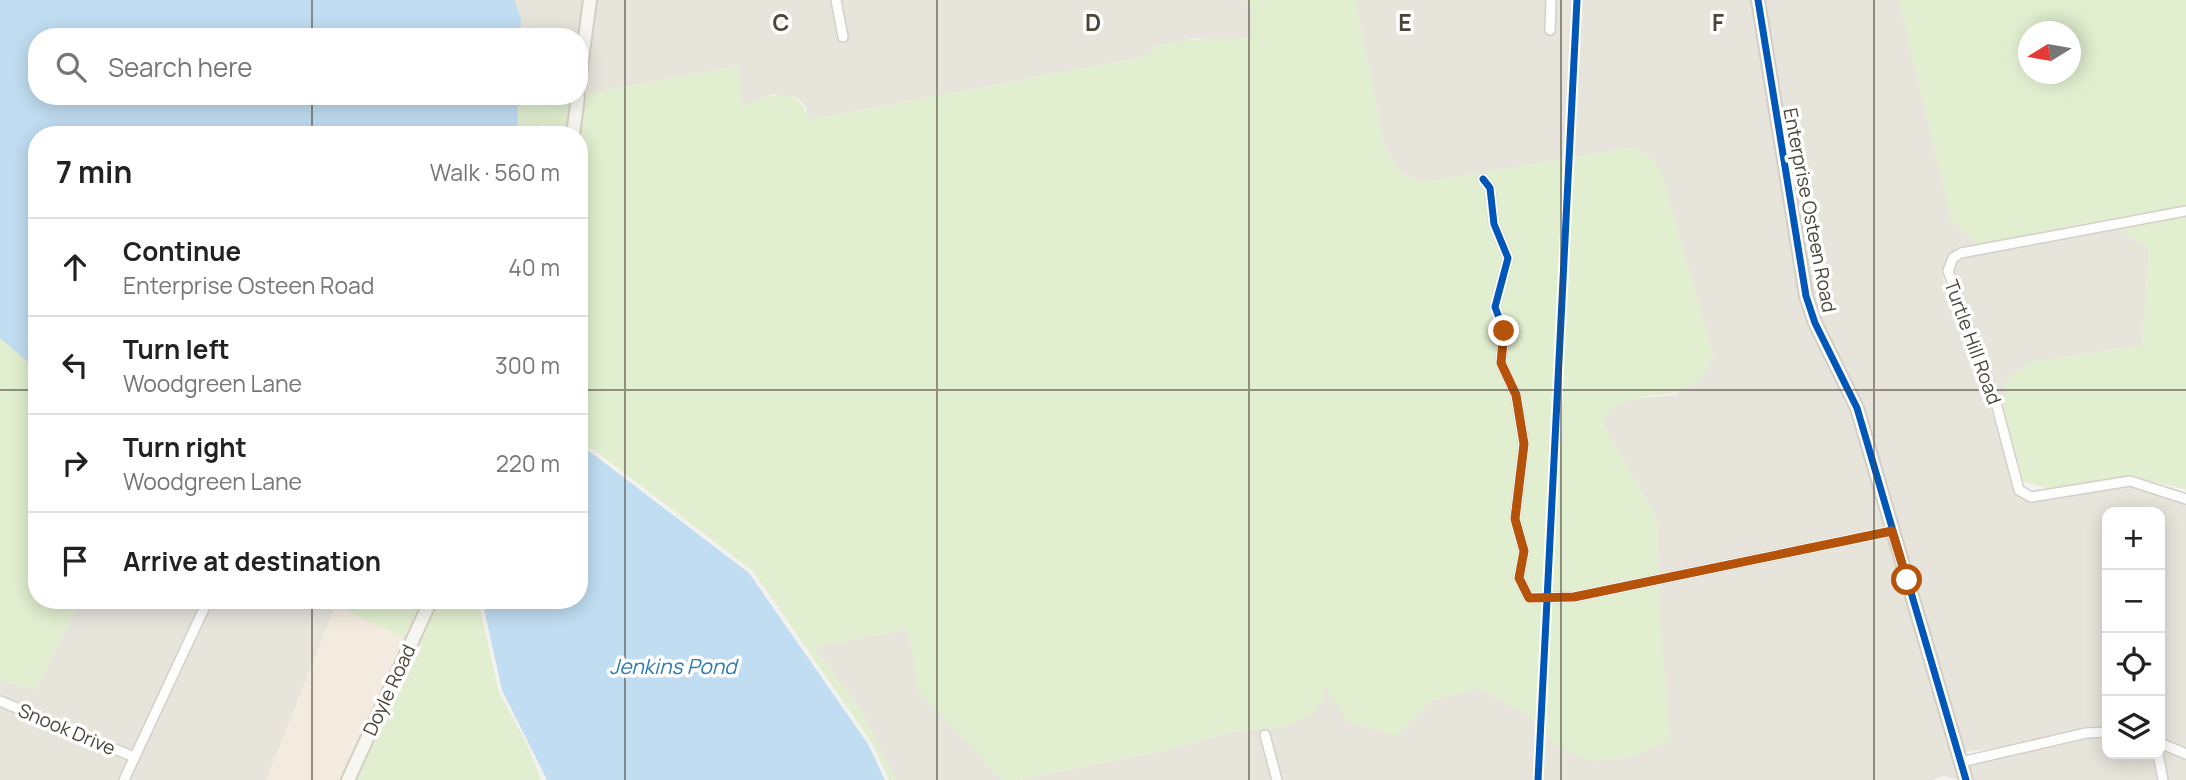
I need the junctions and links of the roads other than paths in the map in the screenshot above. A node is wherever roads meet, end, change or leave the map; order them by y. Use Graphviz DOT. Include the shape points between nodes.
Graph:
graph roads {
  1 [pos="590,0"];
  2 [pos="836,0"];
  3 [pos="1552,0"];
  4 [pos="1758,0"];
  5 [pos="586,28"];
  6 [pos="1550,30"];
  7 [pos="843,37"];
  8 [pos="577,105"];
  9 [pos="574,126"];
  10 [pos="1483,179"];
  11 [pos="2186,211"];
  12 [pos="2186,499"];
  13 [pos="1892,531"];
  14 [pos="204,609"];
  15 [pos="427,609"];
  16 [pos="0,701"];
  17 [pos="2102,732"];
  18 [pos="1265,735"];
  19 [pos="2165,745"];
  20 [pos="2186,754"];
  21 [pos="134,757"];
  22 [pos="2159,759"];
  23 [pos="1961,762"];
  24 [pos="124,780"];
  25 [pos="348,780"];
  26 [pos="1276,780"];
  27 [pos="1966,780"];
  28 [pos="2163,780"];
  1 -- 5 [label="street"];
  2 -- 7 [label="street"];
  3 -- 6 [label="street"];
  4 -- 13 [label="street, Enterprise Osteen Road" via="1806,296 1857,408"];
  8 -- 9 [label="street"];
  10 -- 13 [label="street" via="1490,188 1494,224 1508,258 1495,307 1504,331 1501,363 1516,395 1524,444 1515,519 1524,551 1519,578 1529,598 1574,597"];
  11 -- 12 [label="street, Turtle Hill Road" via="1961,253 1948,271 1995,399 2019,490 2031,496 2130,481"];
  13 -- 23 [label="street, Enterprise Osteen Road"];
  14 -- 21 [label="street"];
  15 -- 25 [label="street, Doyle Road"];
  16 -- 21 [label="street, Snook Drive"];
  17 -- 23 [label="street"];
  18 -- 26 [label="street"];
  19 -- 20 [label="street"];
  21 -- 24 [label="street"];
  22 -- 28 [label="street"];
  23 -- 27 [label="street, Enterprise Osteen Road"];
}
